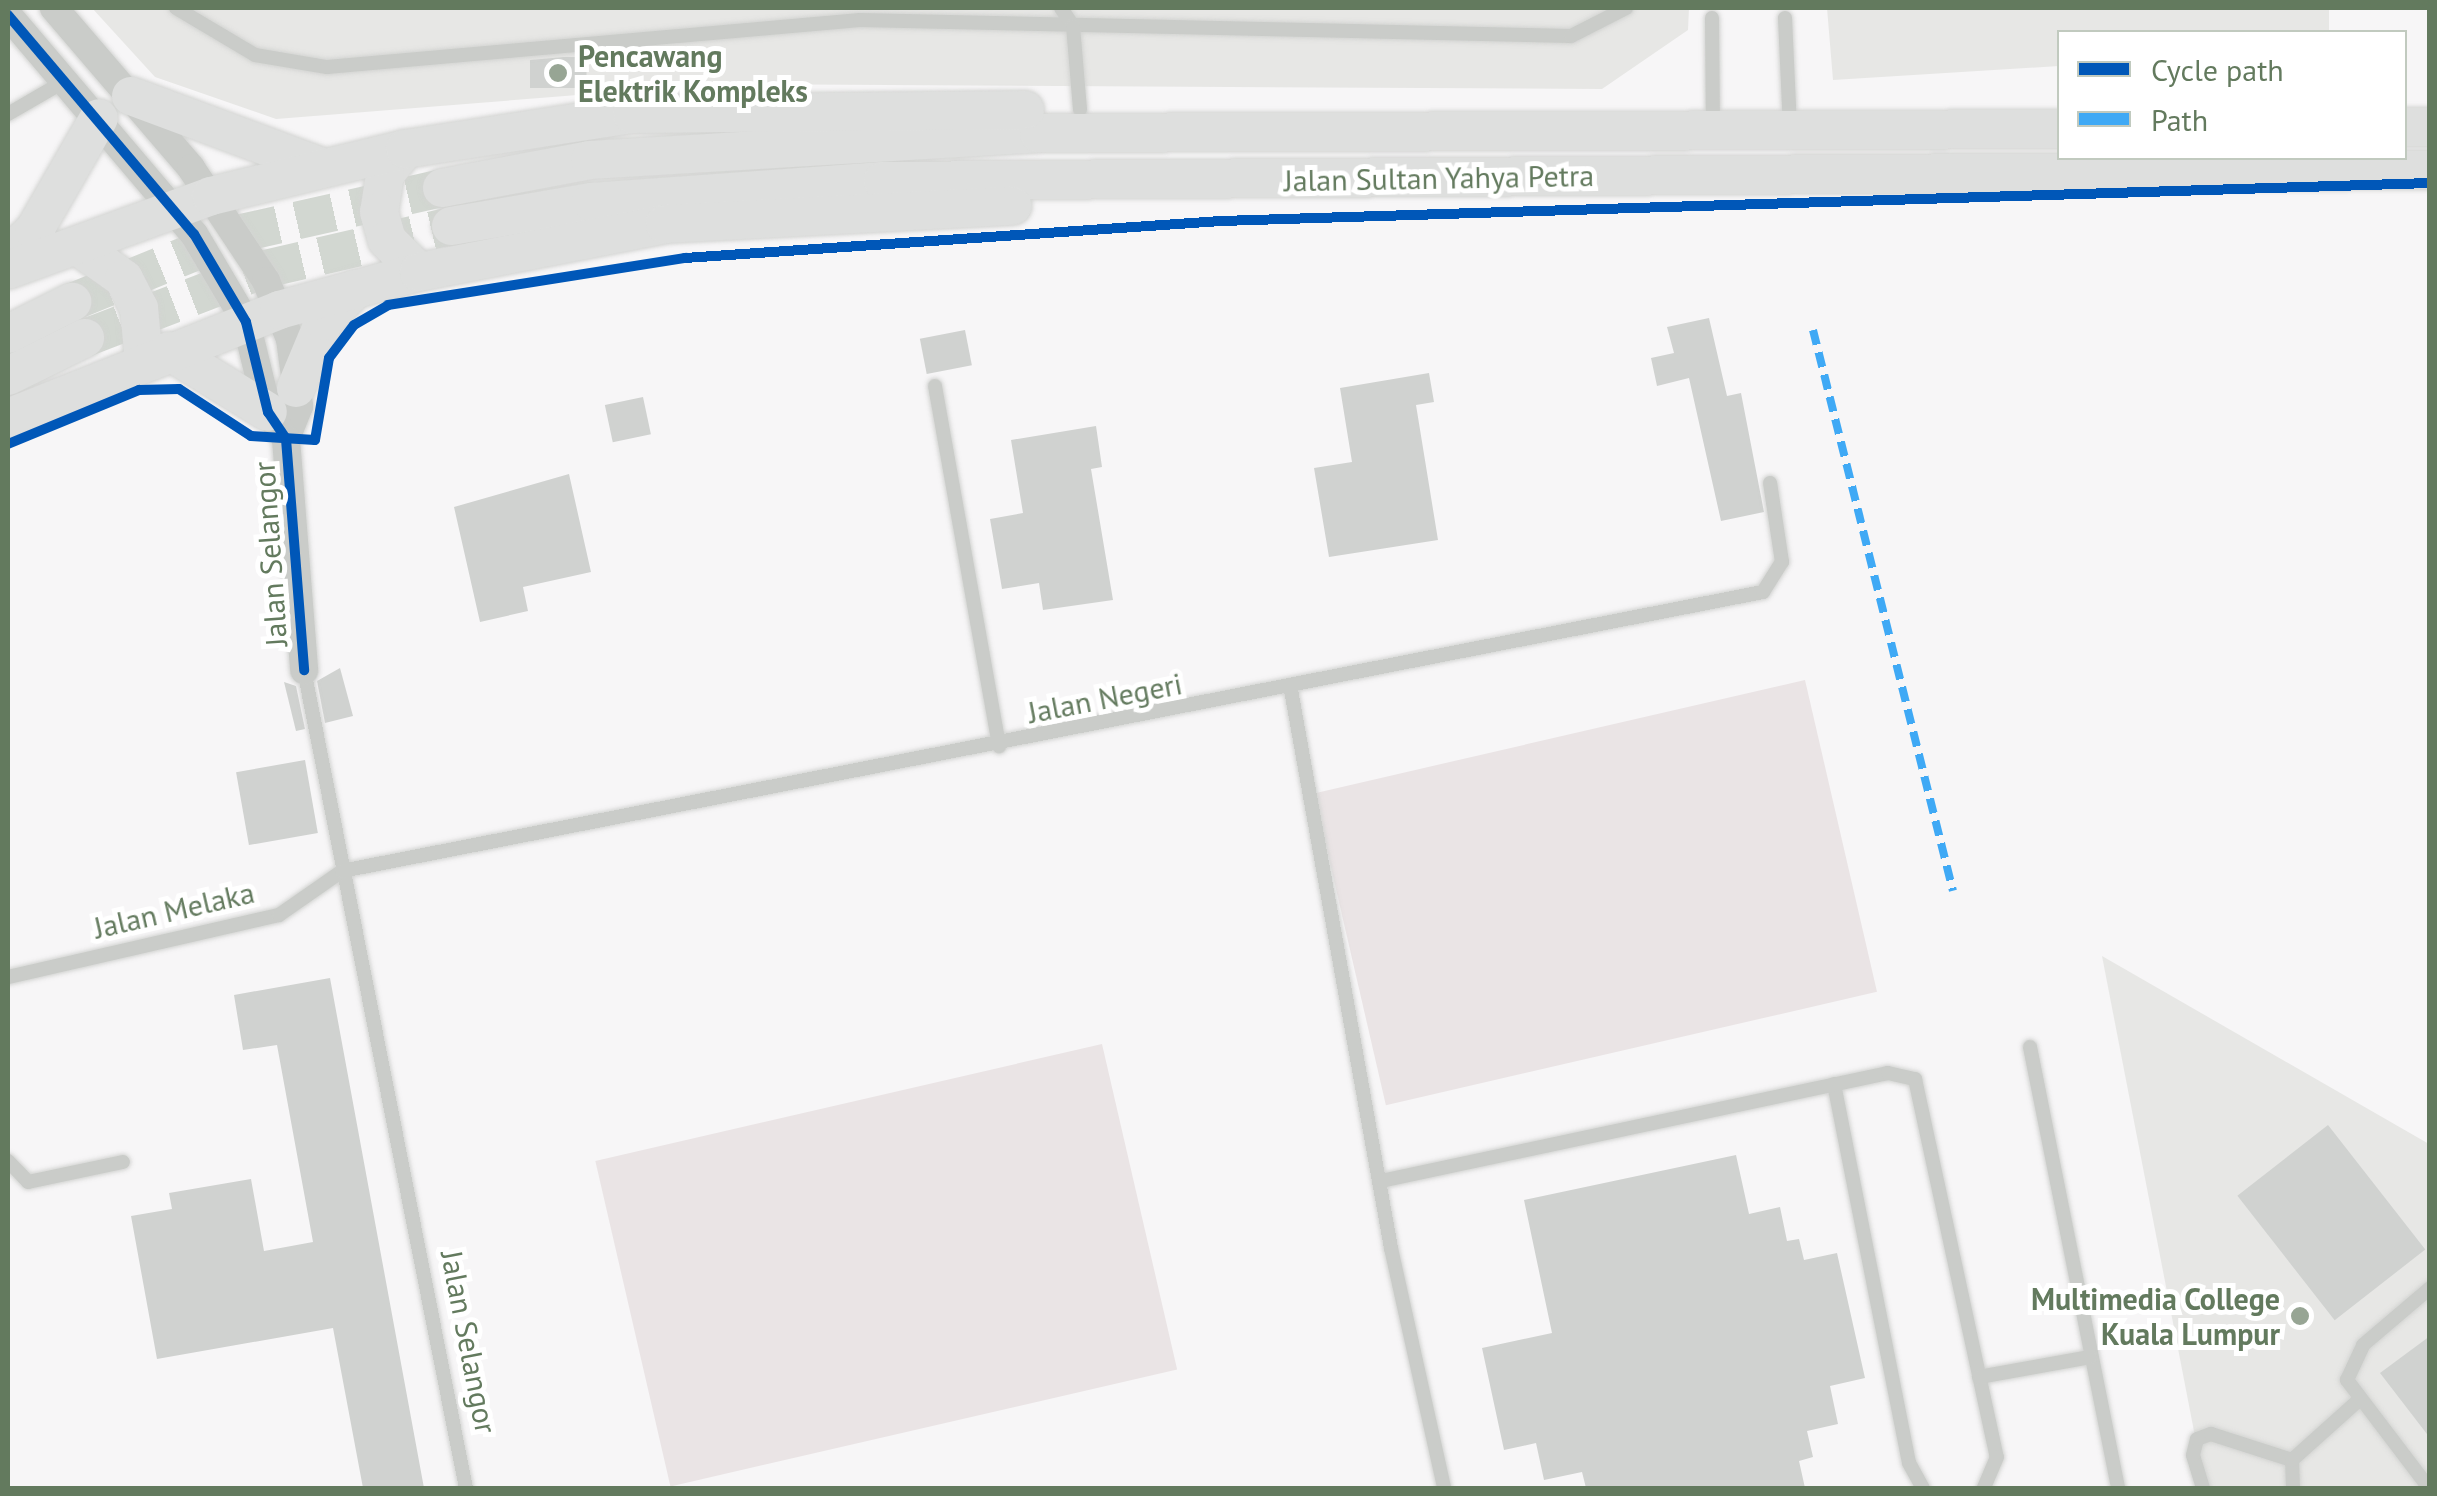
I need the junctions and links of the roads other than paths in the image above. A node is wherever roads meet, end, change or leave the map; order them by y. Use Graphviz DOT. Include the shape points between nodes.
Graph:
graph roads {
  1 [pos="54,8"];
  2 [pos="176,8"];
  3 [pos="971,8"];
  4 [pos="1061,8"];
  5 [pos="1626,8"];
  6 [pos="857,14"];
  7 [pos="8,15"];
  8 [pos="1712,18"];
  9 [pos="1786,18"];
  10 [pos="980,24"];
  11 [pos="1073,26"];
  12 [pos="66,81"];
  13 [pos="131,96"];
  14 [pos="1080,110"];
  15 [pos="8,114"];
  16 [pos="99,118"];
  17 [pos="2057,129"];
  18 [pos="1790,130"];
  19 [pos="1714,131"];
  20 [pos="1195,133"];
  21 [pos="405,149"];
  22 [pos="2411,165"];
  23 [pos="319,166"];
  24 [pos="1173,181"];
  25 [pos="442,188"];
  26 [pos="211,196"];
  27 [pos="174,208"];
  28 [pos="451,226"];
  29 [pos="79,248"];
  30 [pos="8,255"];
  31 [pos="8,270"];
  32 [pos="419,272"];
  33 [pos="356,289"];
  34 [pos="72,302"];
  35 [pos="262,316"];
  36 [pos="8,334"];
  37 [pos="85,338"];
  38 [pos="156,356"];
  39 [pos="8,376"];
  40 [pos="936,386"];
  41 [pos="296,388"];
  42 [pos="8,418"];
  43 [pos="277,425"];
  44 [pos="1770,483"];
  45 [pos="304,670"];
  46 [pos="1291,690"];
  47 [pos="999,746"];
  48 [pos="342,871"];
  49 [pos="8,977"];
  50 [pos="2030,1048"];
  51 [pos="1834,1084"];
  52 [pos="8,1161"];
  53 [pos="123,1162"];
  54 [pos="1381,1181"];
  55 [pos="2430,1288"];
  56 [pos="2090,1356"];
  57 [pos="1980,1377"];
  58 [pos="2360,1399"];
  59 [pos="2292,1460"];
  60 [pos="466,1488"];
  61 [pos="1444,1488"];
  62 [pos="1923,1488"];
  63 [pos="1984,1488"];
  64 [pos="2118,1488"];
  65 [pos="2203,1488"];
  66 [pos="2293,1488"];
  67 [pos="2429,1488"];
  1 -- 13 [label="street"];
  2 -- 6 [label="lane" via="255,56 327,67"];
  3 -- 10 [label="lane"];
  4 -- 11 [label="lane"];
  5 -- 11 [label="lane" via="1570,36"];
  6 -- 10 [label="lane"];
  7 -- 12 [label="street"];
  8 -- 19 [label="lane"];
  9 -- 18 [label="lane"];
  10 -- 11 [label="lane"];
  11 -- 14 [label="lane"];
  12 -- 15 [label="lane"];
  12 -- 16 [label="street"];
  13 -- 23 [label="main road"];
  13 -- 26 [label="street"];
  14 -- 20 [label="main road"];
  14 -- 21 [label="main road" via="632,114"];
  16 -- 27 [label="street"];
  16 -- 30 [label="main road" via="34,231"];
  17 -- 18 [label="main road, Jalan Sultan Yahya Petra"];
  18 -- 19 [label="main road, Jalan Sultan Yahya Petra"];
  19 -- 20 [label="main road, Jalan Sultan Yahya Petra"];
  20 -- 25 [label="main road, Jalan Sultan Yahya Petra" via="590,160"];
  21 -- 23 [label="main road"];
  21 -- 32 [label="main road" via="385,174 379,212 388,240"];
  22 -- 24 [label="main road, Jalan Sultan Yahya Petra"];
  23 -- 26 [label="main road"];
  24 -- 28 [label="main road, Jalan Sultan Yahya Petra" via="883,181 590,202"];
  24 -- 32 [label="main road" via="1081,204 665,224"];
  26 -- 27 [label="main road"];
  26 -- 35 [label="street"];
  27 -- 29 [label="main road"];
  27 -- 35 [label="street"];
  29 -- 31 [label="main road"];
  29 -- 38 [label="main road" via="124,279"];
  32 -- 33 [label="main road"];
  33 -- 35 [label="main road"];
  33 -- 41 [label="main road" via="324,321"];
  34 -- 36 [label="main road"];
  35 -- 38 [label="main road"];
  35 -- 41 [label="street, Jalan Selangor"];
  35 -- 43 [label="street, Jalan Selangor"];
  37 -- 39 [label="main road"];
  38 -- 42 [label="main road"];
  38 -- 43 [label="main road"];
  40 -- 47 [label="lane"];
  41 -- 43 [label="street, Jalan Selangor"];
  43 -- 45 [label="street, Jalan Selangor"];
  44 -- 46 [label="lane, Jalan Negeri" via="1782,562 1762,592"];
  45 -- 48 [label="lane, Jalan Selangor"];
  46 -- 47 [label="lane, Jalan Negeri"];
  46 -- 54 [label="lane"];
  47 -- 48 [label="lane, Jalan Negeri"];
  48 -- 49 [label="lane, Jalan Melaka" via="279,914"];
  48 -- 60 [label="lane, Jalan Selangor"];
  50 -- 56 [label="lane"];
  51 -- 54 [label="lane"];
  51 -- 57 [label="lane" via="1888,1073 1915,1079"];
  51 -- 62 [label="lane" via="1910,1463"];
  52 -- 53 [label="lane" via="28,1182"];
  54 -- 61 [label="lane"];
  55 -- 58 [label="lane" via="2349,1361 2347,1380"];
  56 -- 57 [label="lane"];
  56 -- 64 [label="lane"];
  57 -- 63 [label="lane" via="1997,1457"];
  58 -- 59 [label="lane"];
  58 -- 67 [label="lane"];
  59 -- 65 [label="lane" via="2211,1434 2193,1455"];
  59 -- 66 [label="lane"];
}
